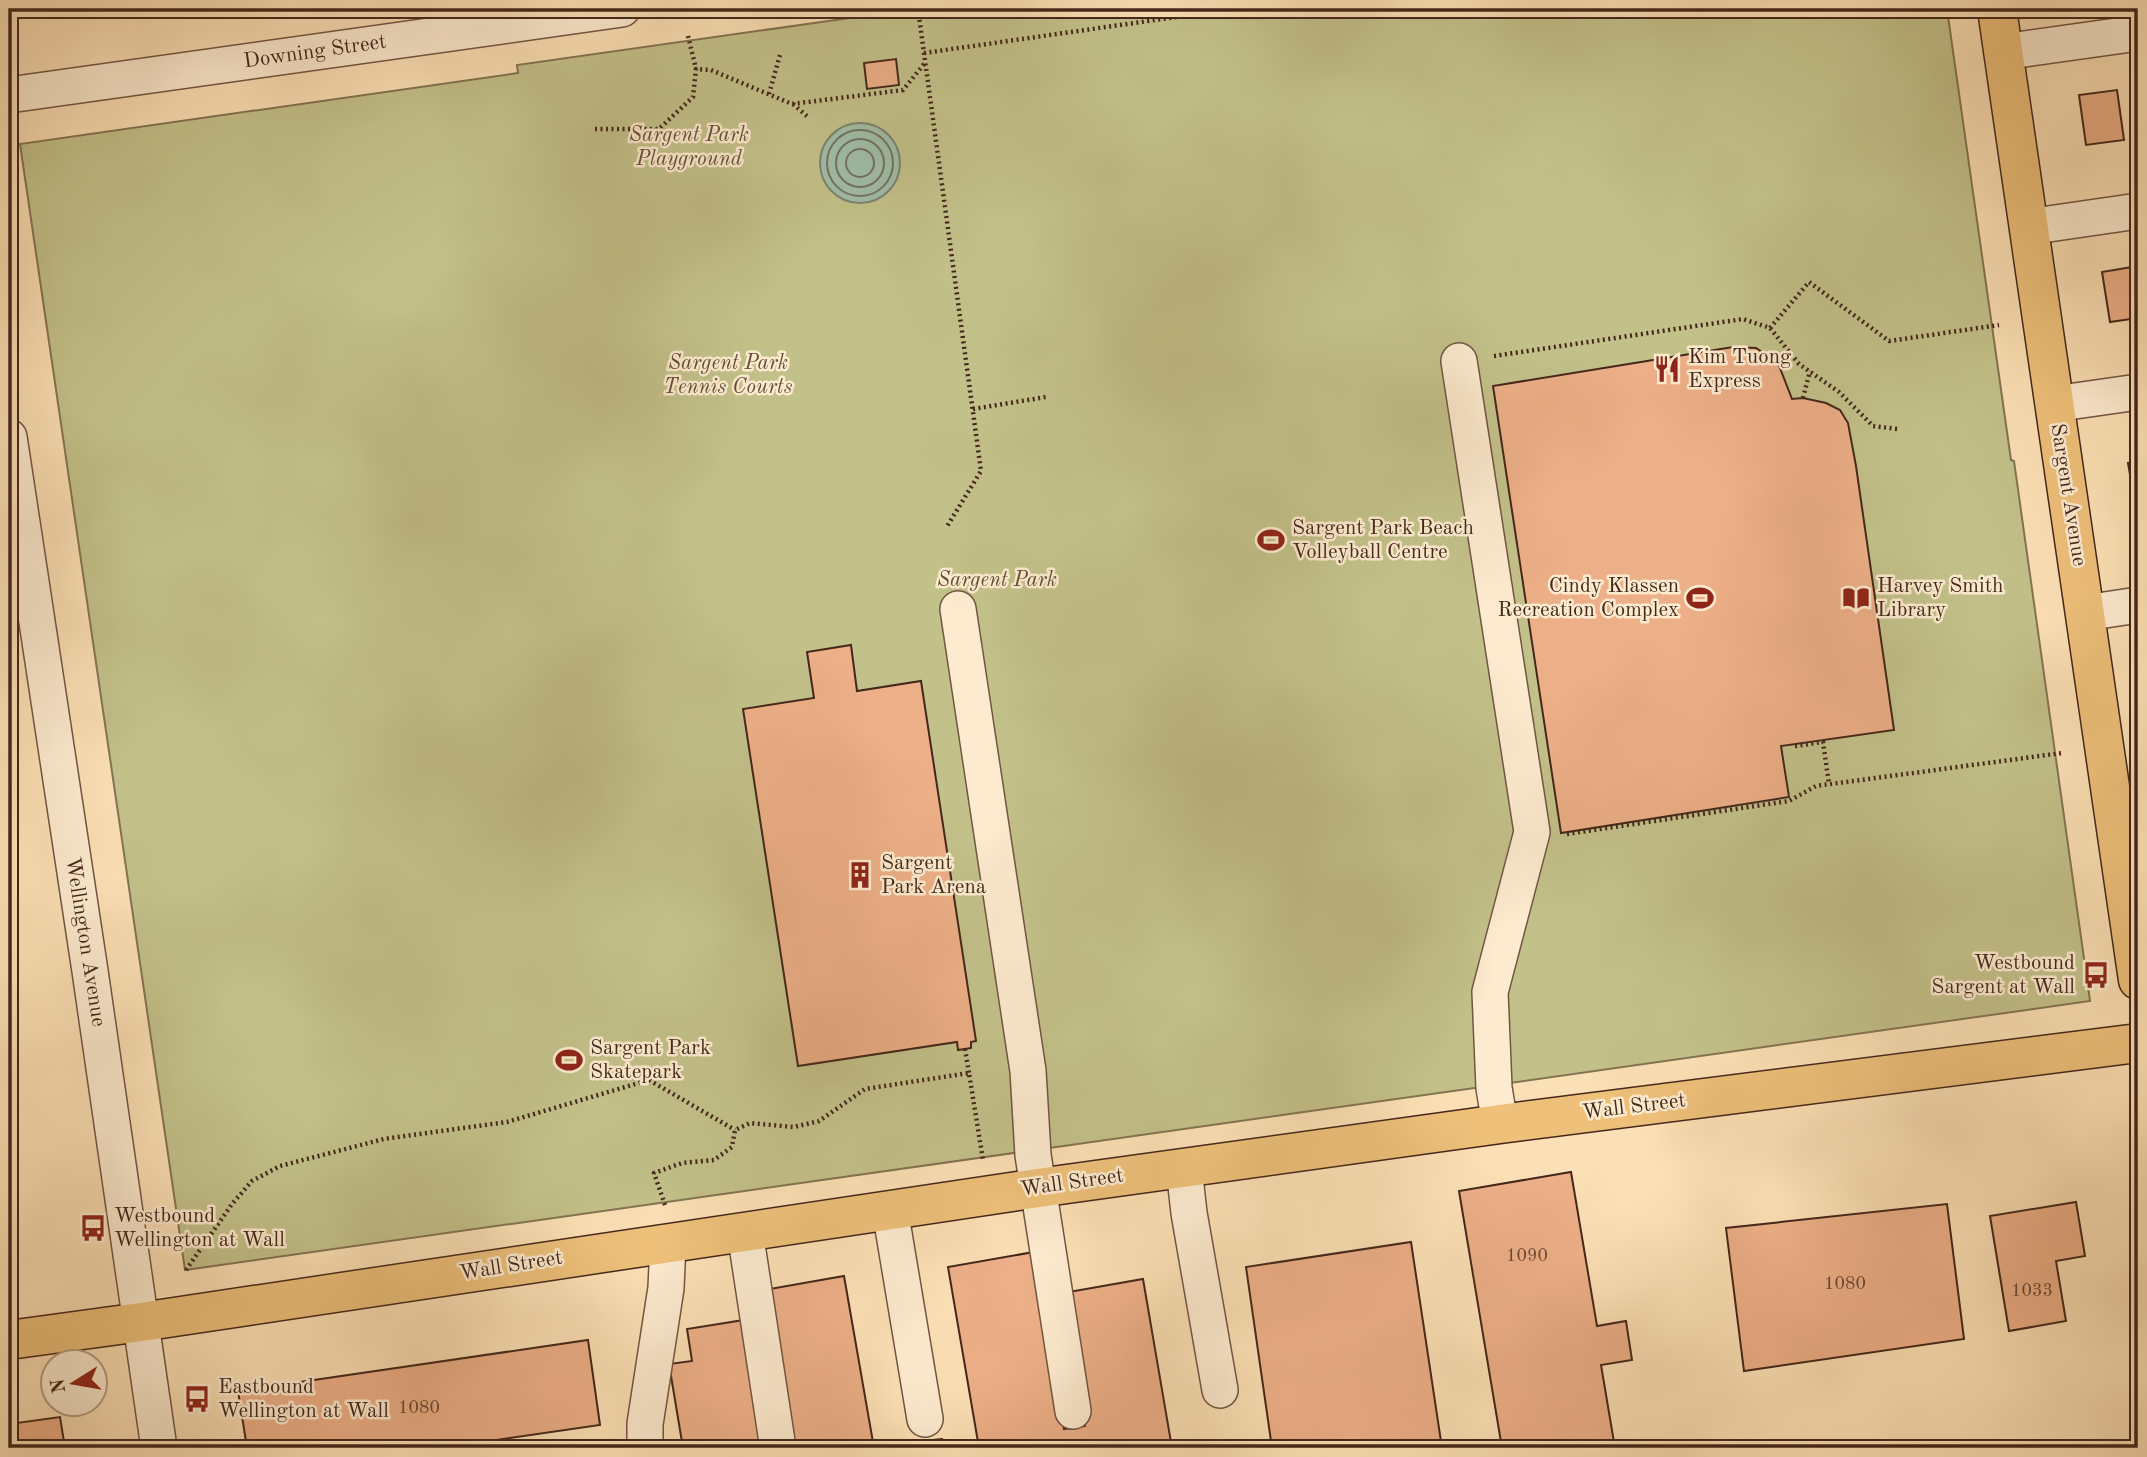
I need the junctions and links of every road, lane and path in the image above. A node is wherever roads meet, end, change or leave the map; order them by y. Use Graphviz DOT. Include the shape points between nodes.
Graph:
graph roads {
  1 [pos="622,9"];
  2 [pos="918,9"];
  3 [pos="1231,9"];
  4 [pos="1997,9"];
  5 [pos="2138,33"];
  6 [pos="688,36"];
  7 [pos="2004,52"];
  8 [pos="923,53"];
  9 [pos="780,55"];
  10 [pos="925,63"];
  11 [pos="696,69"];
  12 [pos="769,94"];
  13 [pos="9,95"];
  14 [pos="792,104"];
  15 [pos="808,117"];
  16 [pos="595,129"];
  17 [pos="2138,211"];
  18 [pos="2028,227"];
  19 [pos="1999,326"];
  20 [pos="1770,328"];
  21 [pos="1459,361"];
  22 [pos="1810,372"];
  23 [pos="2138,392"];
  24 [pos="1046,397"];
  25 [pos="1803,398"];
  26 [pos="2054,404"];
  27 [pos="973,409"];
  28 [pos="1897,429"];
  29 [pos="9,437"];
  30 [pos="946,528"];
  31 [pos="2138,605"];
  32 [pos="958,609"];
  33 [pos="2085,613"];
  34 [pos="1795,746"];
  35 [pos="2062,753"];
  36 [pos="1829,784"];
  37 [pos="2127,822"];
  38 [pos="1530,840"];
  39 [pos="2138,981"];
  40 [pos="2138,1043"];
  41 [pos="965,1049"];
  42 [pos="970,1073"];
  43 [pos="1500,1124"];
  44 [pos="735,1130"];
  45 [pos="984,1162"];
  46 [pos="1184,1167"];
  47 [pos="1038,1188"];
  48 [pos="665,1205"];
  49 [pos="890,1210"];
  50 [pos="745,1232"];
  51 [pos="668,1243"];
  52 [pos="186,1270"];
  53 [pos="141,1322"];
  54 [pos="9,1340"];
  55 [pos="1220,1390"];
  56 [pos="1073,1411"];
  57 [pos="925,1419"];
  58 [pos="159,1448"];
  59 [pos="645,1448"];
  60 [pos="778,1448"];
  1 -- 13 [label="street, Downing Street"];
  2 -- 8 [label="path"];
  3 -- 8 [label="path"];
  4 -- 7 [label="main road, Sargent Avenue"];
  5 -- 7 [label="street"];
  6 -- 11 [label="path"];
  7 -- 18 [label="main road, Sargent Avenue"];
  8 -- 10 [label="path"];
  9 -- 12 [label="path"];
  10 -- 14 [label="path" via="903,90"];
  10 -- 27 [label="path"];
  11 -- 12 [label="path" via="711,70"];
  11 -- 16 [label="path" via="693,97 659,129"];
  12 -- 14 [label="path"];
  14 -- 15 [label="path"];
  17 -- 18 [label="street"];
  18 -- 26 [label="main road, Sargent Avenue"];
  19 -- 20 [label="path" via="1889,341 1809,282"];
  20 -- 21 [label="path" via="1743,319"];
  20 -- 22 [label="path"];
  21 -- 38 [label="street"];
  22 -- 25 [label="path"];
  22 -- 28 [label="path" via="1839,392 1873,426"];
  23 -- 26 [label="street"];
  24 -- 27 [label="path"];
  26 -- 33 [label="main road, Sargent Avenue"];
  27 -- 30 [label="path" via="981,471"];
  29 -- 53 [label="street, Wellington Avenue"];
  31 -- 33 [label="street"];
  32 -- 47 [label="street" via="1028,1071"];
  33 -- 37 [label="main road, Sargent Avenue"];
  34 -- 36 [label="path" via="1823,742"];
  35 -- 36 [label="path"];
  36 -- 38 [label="path" via="1789,801"];
  37 -- 39 [label="main road, Sargent Avenue"];
  38 -- 43 [label="street" via="1490,992"];
  40 -- 43 [label="main road, Wall Street"];
  41 -- 42 [label="path"];
  42 -- 44 [label="path" via="865,1089 819,1121 794,1127 750,1123"];
  42 -- 45 [label="path"];
  43 -- 46 [label="main road, Wall Street"];
  44 -- 48 [label="path" via="732,1147 714,1160 682,1163 654,1173"];
  44 -- 52 [label="path" via="649,1080 508,1122 371,1142 280,1166 252,1181"];
  46 -- 47 [label="main road, Wall Street"];
  46 -- 55 [label="street"];
  47 -- 49 [label="main road, Wall Street"];
  47 -- 56 [label="street"];
  49 -- 50 [label="main road, Wall Street"];
  49 -- 57 [label="street"];
  50 -- 51 [label="main road, Wall Street"];
  50 -- 60 [label="street"];
  51 -- 53 [label="main road, Wall Street"];
  51 -- 59 [label="street"];
  53 -- 54 [label="main road, Wall Street"];
  53 -- 58 [label="street, Wellington Avenue"];
}
